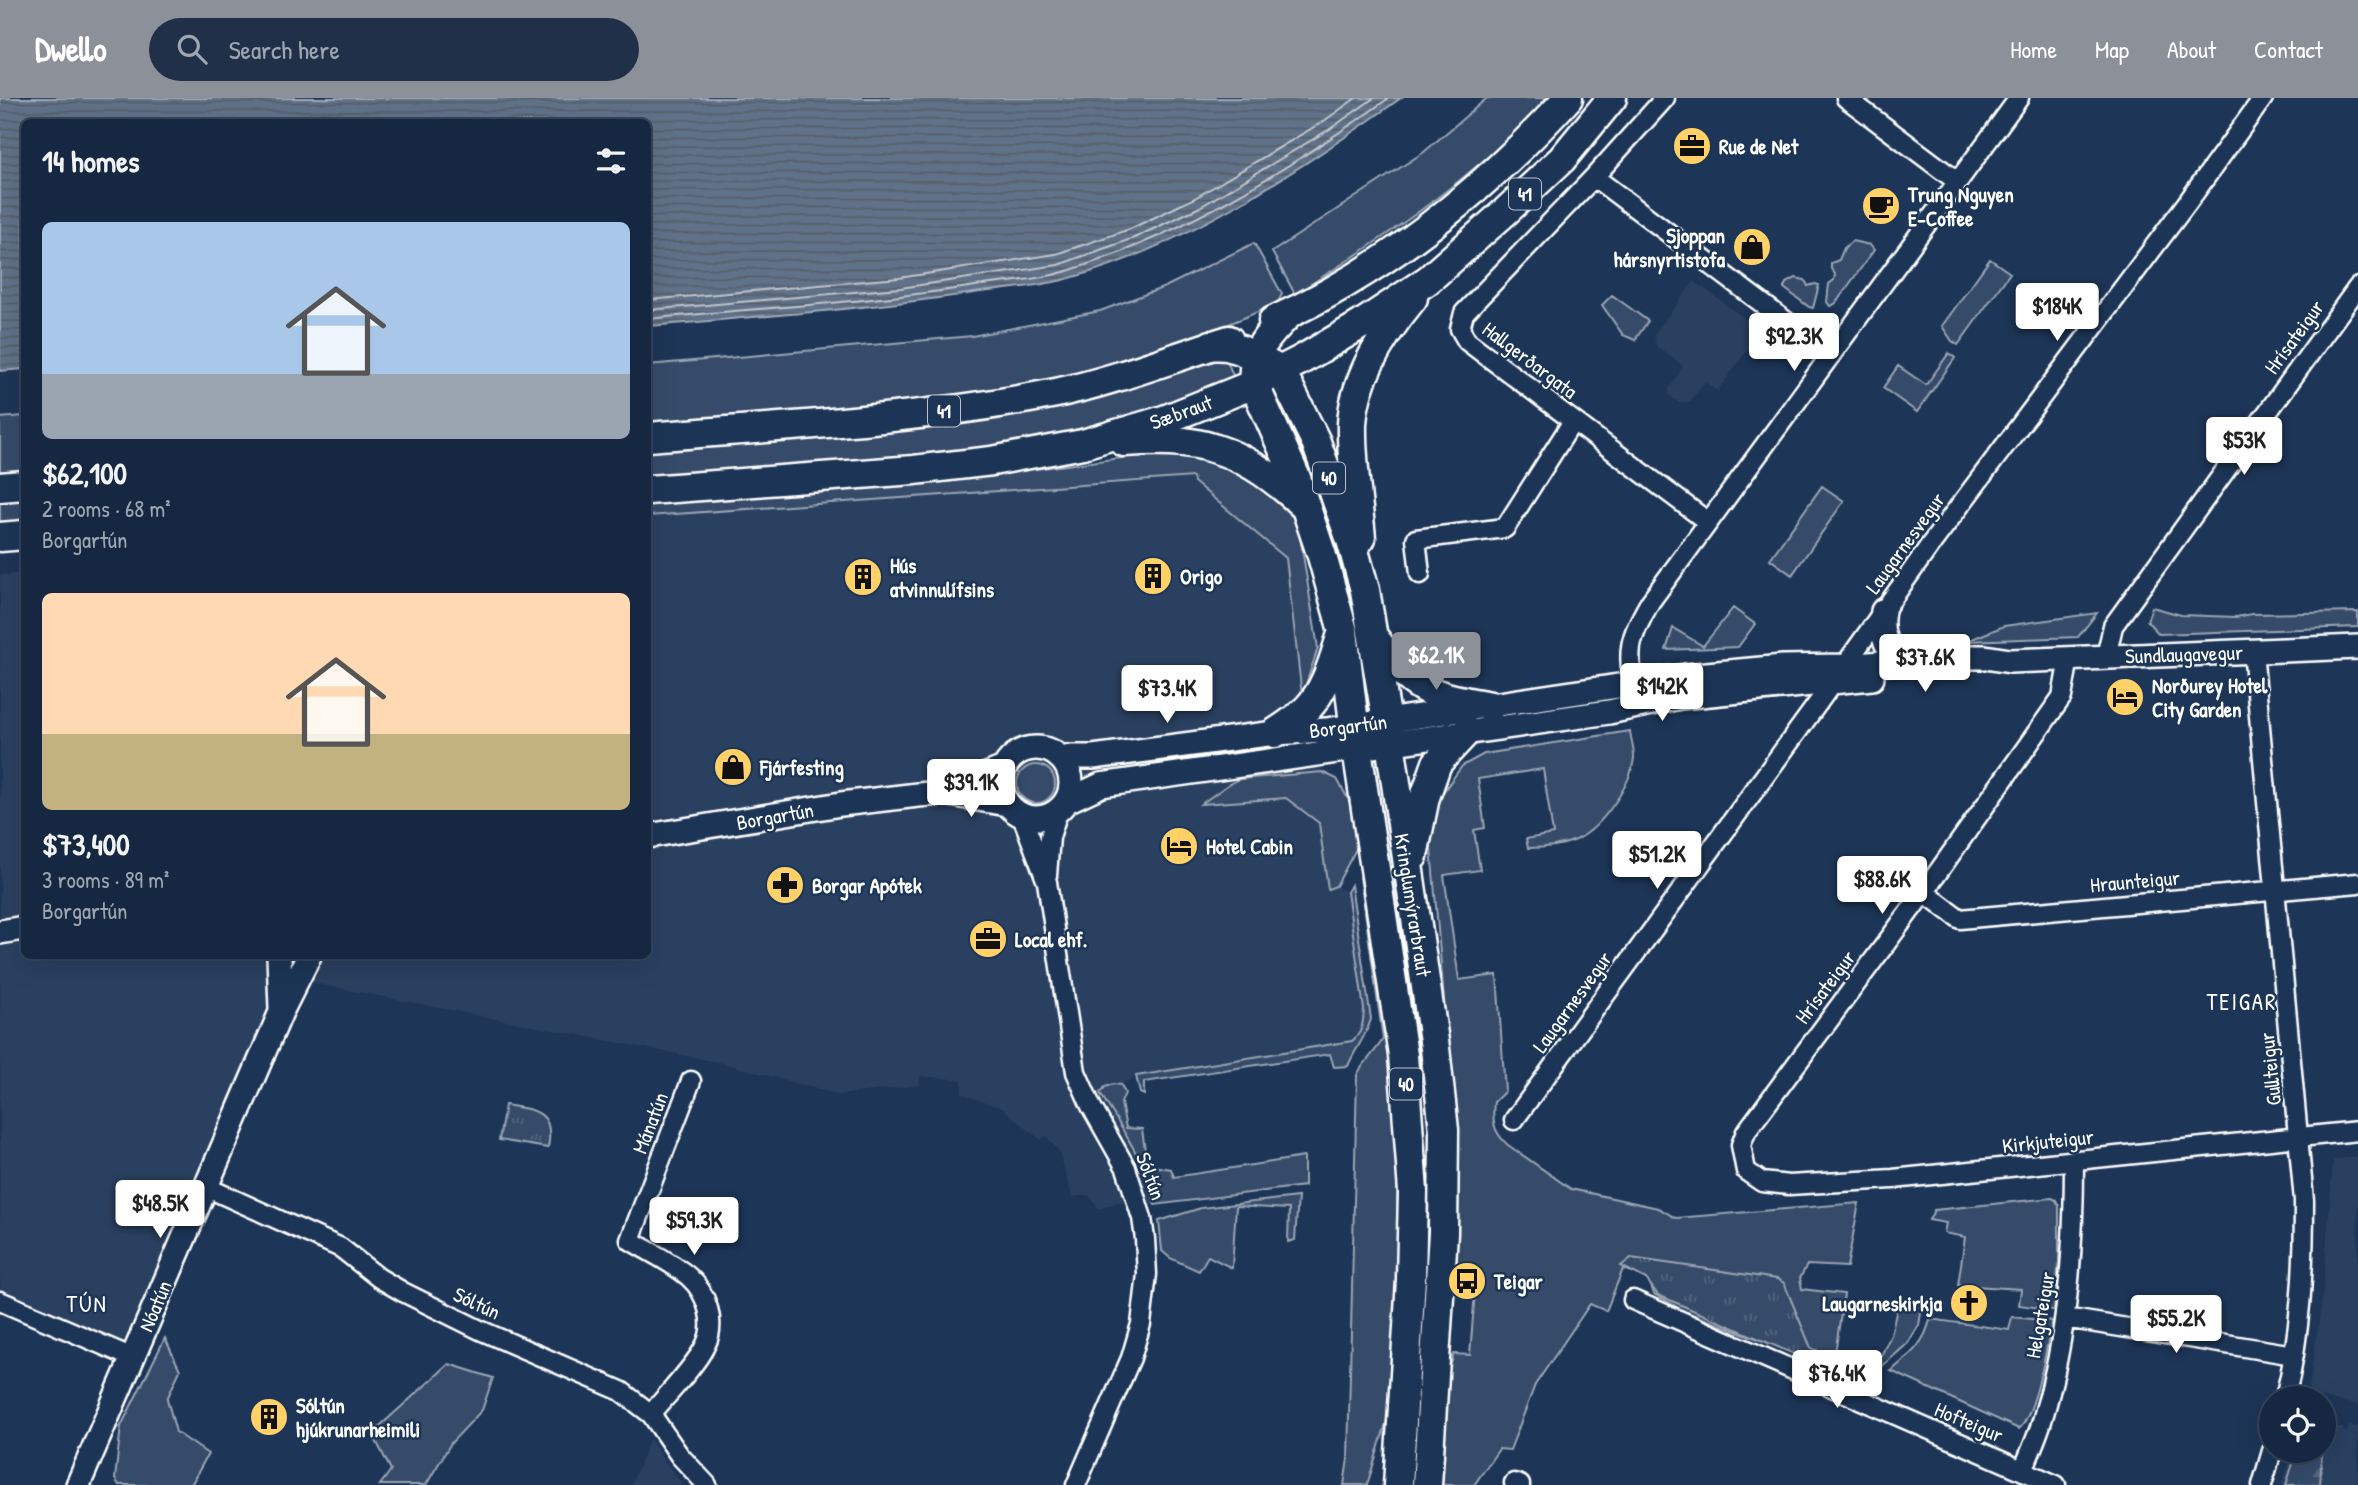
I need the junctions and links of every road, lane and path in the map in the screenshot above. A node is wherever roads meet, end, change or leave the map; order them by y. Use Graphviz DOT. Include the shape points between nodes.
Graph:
graph roads {
  1 [pos="1569,98"];
  2 [pos="1612,98"];
  3 [pos="1665,98"];
  4 [pos="1846,98"];
  5 [pos="2019,98"];
  6 [pos="2263,98"];
  7 [pos="1594,177"];
  8 [pos="1958,182"];
  9 [pos="1428,280"];
  10 [pos="2358,287"];
  11 [pos="1290,313"];
  12 [pos="1211,345"];
  13 [pos="1831,355"];
  14 [pos="1255,371"];
  15 [pos="1281,371"];
  16 [pos="1573,421"];
  17 [pos="651,437"];
  18 [pos="1083,444"];
  19 [pos="21,485"];
  20 [pos="0,487"];
  21 [pos="651,490"];
  22 [pos="1305,506"];
  23 [pos="1708,522"];
  24 [pos="21,536"];
  25 [pos="0,537"];
  26 [pos="1420,574"];
  27 [pos="1365,590"];
  28 [pos="1883,611"];
  29 [pos="1343,631"];
  30 [pos="1373,636"];
  31 [pos="2358,647"];
  32 [pos="2253,651"];
  33 [pos="2106,657"];
  34 [pos="2069,659"];
  35 [pos="1902,661"];
  36 [pos="2010,661"];
  37 [pos="1838,675"];
  38 [pos="1634,695"];
  39 [pos="1491,706"];
  40 [pos="1467,732"];
  41 [pos="1275,733"];
  42 [pos="1372,737"];
  43 [pos="1059,757"];
  44 [pos="1004,768"];
  45 [pos="944,793"];
  46 [pos="1062,806"];
  47 [pos="1014,810"];
  48 [pos="651,836"];
  49 [pos="1047,882"];
  50 [pos="1409,883"];
  51 [pos="2358,883"];
  52 [pos="2274,891"];
  53 [pos="1924,892"];
  54 [pos="21,928"];
  55 [pos="0,932"];
  56 [pos="279,959"];
  57 [pos="308,959"];
  58 [pos="281,1012"];
  59 [pos="1435,1048"];
  60 [pos="691,1081"];
  61 [pos="1514,1120"];
  62 [pos="2358,1131"];
  63 [pos="2300,1137"];
  64 [pos="2074,1162"];
  65 [pos="1746,1171"];
  66 [pos="206,1187"];
  67 [pos="1633,1300"];
  68 [pos="0,1301"];
  69 [pos="2065,1318"];
  70 [pos="2294,1355"];
  71 [pos="133,1358"];
  72 [pos="2288,1386"];
  73 [pos="651,1413"];
  74 [pos="2268,1463"];
  75 [pos="2023,1471"];
  76 [pos="78,1485"];
  77 [pos="707,1485"];
  78 [pos="1076,1485"];
  79 [pos="1398,1485"];
  80 [pos="1427,1485"];
  81 [pos="2056,1485"];
  82 [pos="2262,1485"];
  1 -- 11 [label="main road, 41" via="1529,141 1462,200 1382,261"];
  2 -- 9 [label="main road, 41" via="1562,159"];
  3 -- 7 [label="street, Hallgerðargata"];
  4 -- 8 [label="street"];
  5 -- 8 [label="street"];
  6 -- 28 [label="street, Laugarnesvegur"];
  7 -- 13 [label="street"];
  7 -- 16 [label="street, Hallgerðargata" via="1464,313 1459,324 1467,341"];
  8 -- 13 [label="street"];
  9 -- 15 [label="main road, 41"];
  9 -- 27 [label="main road" via="1374,355 1360,383 1352,422"];
  10 -- 33 [label="street, Hrísateigur" via="2113,626"];
  11 -- 12 [label="main road, 41"];
  11 -- 14 [label="main road" via="1270,333"];
  12 -- 14 [label="main road" via="1227,346"];
  12 -- 17 [label="main road, 41" via="1059,393 988,405"];
  13 -- 23 [label="street"];
  14 -- 15 [label="main road"];
  14 -- 18 [label="main road, Sæbraut" via="1164,420"];
  14 -- 22 [label="main road, Kringlumýrarbraut / 40"];
  15 -- 27 [label="main road, Kringlumýrarbraut / 40" via="1316,442"];
  16 -- 23 [label="street, Hallgerðargata"];
  16 -- 26 [label="street, Hallgerðargata" via="1505,528 1416,539"];
  18 -- 21 [label="main road, Sæbraut" via="914,470"];
  18 -- 22 [label="main road" via="1184,442 1217,449 1279,483"];
  19 -- 20 [label="main road"];
  22 -- 29 [label="main road, Kringlumýrarbraut / 40"];
  23 -- 38 [label="street" via="1636,628 1630,648"];
  24 -- 25 [label="main road"];
  27 -- 30 [label="main road, Kringlumýrarbraut / 40"];
  28 -- 35 [label="street" via="1882,635"];
  28 -- 37 [label="street, Laugarnesvegur"];
  29 -- 41 [label="main road" via="1316,698"];
  29 -- 42 [label="main road, Kringlumýrarbraut / 40"];
  30 -- 39 [label="main road" via="1398,670 1425,690"];
  30 -- 42 [label="main road, Kringlumýrarbraut / 40"];
  31 -- 32 [label="street, Sundlaugavegur"];
  32 -- 33 [label="street, Sundlaugavegur"];
  32 -- 52 [label="street, Gullteigur"];
  33 -- 34 [label="street, Sundlaugavegur"];
  34 -- 36 [label="street, Sundlaugavegur"];
  34 -- 53 [label="street, Hrísateigur" via="2062,697"];
  35 -- 36 [label="street, Sundlaugavegur" via="1985,657"];
  35 -- 37 [label="street, Sundlaugavegur"];
  36 -- 37 [label="street, Sundlaugavegur" via="1911,673"];
  37 -- 38 [label="street, Borgartún" via="1771,668 1685,676"];
  37 -- 61 [label="street, Laugarnesvegur"];
  38 -- 39 [label="street, Borgartún"];
  38 -- 40 [label="street, Borgartún" via="1609,712"];
  39 -- 42 [label="street, Borgartún"];
  40 -- 42 [label="street, Borgartún"];
  40 -- 50 [label="main road" via="1437,763 1422,810"];
  41 -- 42 [label="street, Borgartún"];
  41 -- 43 [label="street, Borgartún" via="1093,757"];
  42 -- 46 [label="street, Borgartún" via="1101,785"];
  42 -- 50 [label="main road, Kringlumýrarbraut / 40"];
  42 -- 59 [label="main road" via="1409,995"];
  42 -- 79 [label="main road, Kringlumýrarbraut / 40" via="1413,1192"];
  43 -- 44 [label="street, Borgartún" via="1032,748 1014,755"];
  43 -- 46 [label="street" via="1071,778 1071,790"];
  44 -- 45 [label="street, Borgartún"];
  44 -- 47 [label="street" via="1000,786"];
  45 -- 47 [label="street, Borgartún" via="979,797"];
  45 -- 48 [label="street, Borgartún"];
  46 -- 47 [label="street, Borgartún" via="1041,818"];
  46 -- 49 [label="street, Sóltún" via="1050,837"];
  47 -- 49 [label="street, Sóltún"];
  49 -- 78 [label="street, Sóltún" via="1076,1072 1133,1187 1143,1225 1147,1274 1134,1346"];
  50 -- 59 [label="main road, Kringlumýrarbraut / 40"];
  51 -- 52 [label="street, Hraunteigur"];
  52 -- 53 [label="street, Hraunteigur" via="1960,919"];
  52 -- 63 [label="street, Gullteigur"];
  53 -- 65 [label="street, Hrísateigur" via="1746,1132 1741,1145"];
  54 -- 55 [label="street"];
  56 -- 58 [label="street, Nóatún"];
  57 -- 58 [label="street, Nóatún"];
  58 -- 66 [label="street, Nóatún"];
  59 -- 80 [label="main road, Kringlumýrarbraut / 40" via="1445,1176"];
  60 -- 73 [label="street, Mánatún" via="630,1240 691,1279 704,1296 710,1326 705,1347"];
  62 -- 63 [label="street, Kirkjuteigur"];
  63 -- 64 [label="street, Kirkjuteigur"];
  63 -- 70 [label="street, Gullteigur" via="2304,1241"];
  64 -- 65 [label="street, Kirkjuteigur" via="1789,1185 1762,1182"];
  64 -- 69 [label="street, Helgateigur"];
  66 -- 71 [label="street, Nóatún"];
  66 -- 73 [label="street, Sóltún" via="341,1248 403,1292 621,1391"];
  67 -- 75 [label="street, Hofteigur"];
  68 -- 71 [label="street"];
  69 -- 70 [label="street"];
  69 -- 75 [label="street, Helgateigur" via="2042,1421"];
  70 -- 72 [label="street, Gullteigur"];
  71 -- 76 [label="street, Nóatún"];
  73 -- 77 [label="street, Sóltún"];
  74 -- 82 [label="street"];
  75 -- 81 [label="street, Hofteigur"];
}
